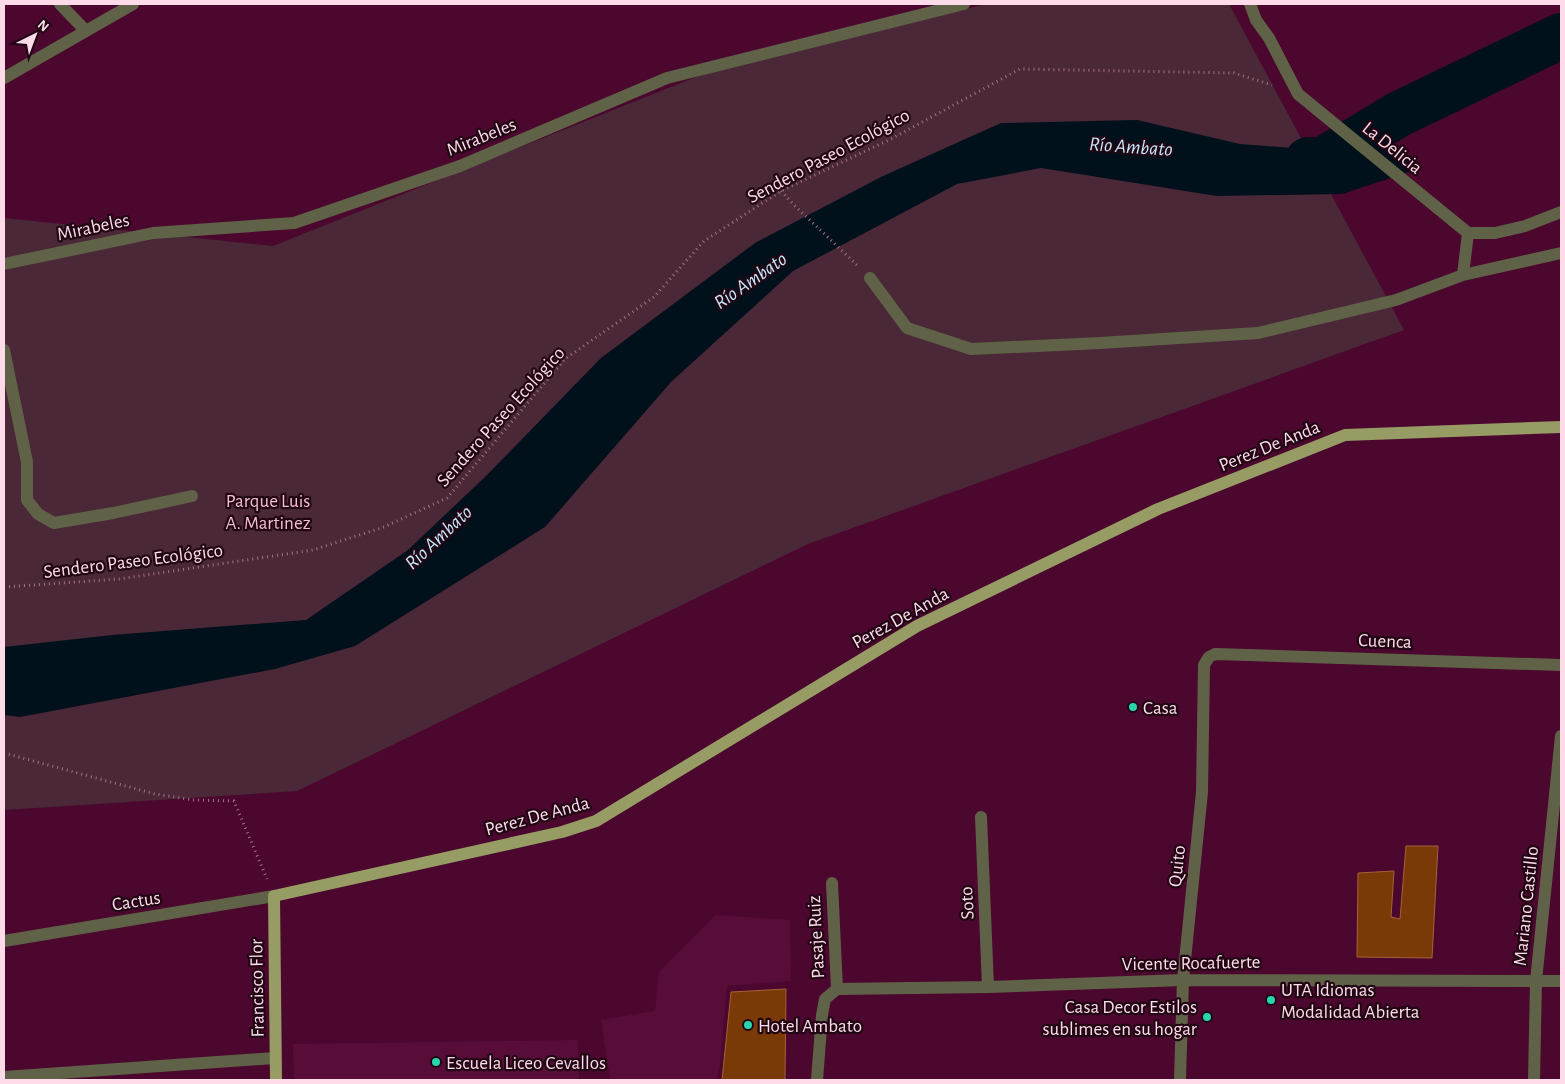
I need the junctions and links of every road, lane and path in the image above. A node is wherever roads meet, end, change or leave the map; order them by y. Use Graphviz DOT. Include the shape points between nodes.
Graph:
graph roads {
  1 [pos="60,4"];
  2 [pos="133,4"];
  3 [pos="964,4"];
  4 [pos="1250,4"];
  5 [pos="86,30"];
  6 [pos="4,78"];
  7 [pos="1298,94"];
  8 [pos="781,191"];
  9 [pos="1561,212"];
  10 [pos="1468,234"];
  11 [pos="1561,253"];
  12 [pos="4,264"];
  13 [pos="1463,276"];
  14 [pos="870,278"];
  15 [pos="4,350"];
  16 [pos="1561,427"];
  17 [pos="192,496"];
  18 [pos="4,587"];
  19 [pos="1209,657"];
  20 [pos="1561,665"];
  21 [pos="1561,736"];
  22 [pos="4,754"];
  23 [pos="981,817"];
  24 [pos="832,883"];
  25 [pos="274,896"];
  26 [pos="4,941"];
  27 [pos="1183,980"];
  28 [pos="1536,981"];
  29 [pos="1561,981"];
  30 [pos="988,987"];
  31 [pos="836,989"];
  32 [pos="275,1058"];
  33 [pos="4,1077"];
  34 [pos="276,1080"];
  35 [pos="817,1080"];
  36 [pos="1180,1080"];
  37 [pos="1534,1080"];
  1 -- 5 [label="street"];
  2 -- 5 [label="street"];
  3 -- 12 [label="street, Mirabeles" via="667,78 460,166 294,222 153,233"];
  4 -- 7 [label="street, La Delicia"];
  5 -- 6 [label="street"];
  7 -- 8 [label="path, Sendero Paseo Ecológico" via="1234,73 1020,69 889,140"];
  7 -- 10 [label="street, La Delicia"];
  8 -- 14 [label="path"];
  8 -- 18 [label="path, Sendero Paseo Ecológico" via="704,241 654,297 565,359 447,498 384,527 313,550 119,579"];
  9 -- 10 [label="street" via="1525,226 1495,233"];
  10 -- 13 [label="street"];
  11 -- 13 [label="street"];
  13 -- 14 [label="street" via="1396,300 1258,333 971,349 907,328"];
  15 -- 17 [label="street" via="27,462 27,500 38,514 54,523"];
  16 -- 25 [label="main road, Perez De Anda" via="1345,435 1158,509 917,626 596,821 562,832"];
  19 -- 20 [label="street, Cuenca" via="1215,654"];
  19 -- 27 [label="street, Quito" via="1204,665 1202,792"];
  21 -- 28 [label="street, Mariano Castillo"];
  22 -- 25 [label="path" via="155,794 194,800 234,801"];
  23 -- 30 [label="street, Soto"];
  24 -- 31 [label="street, Pasaje Ruiz"];
  25 -- 26 [label="street, Cactus"];
  25 -- 32 [label="main road, Francisco Flor"];
  27 -- 28 [label="street, Vicente Rocafuerte"];
  27 -- 30 [label="street, Vicente Rocafuerte"];
  27 -- 36 [label="street, Quito"];
  28 -- 29 [label="street, Vicente Rocafuerte"];
  28 -- 37 [label="street, Mariano Castillo"];
  30 -- 31 [label="street, Vicente Rocafuerte"];
  31 -- 35 [label="street" via="825,1000"];
  32 -- 33 [label="street"];
  32 -- 34 [label="main road, Francisco Flor"];
}
